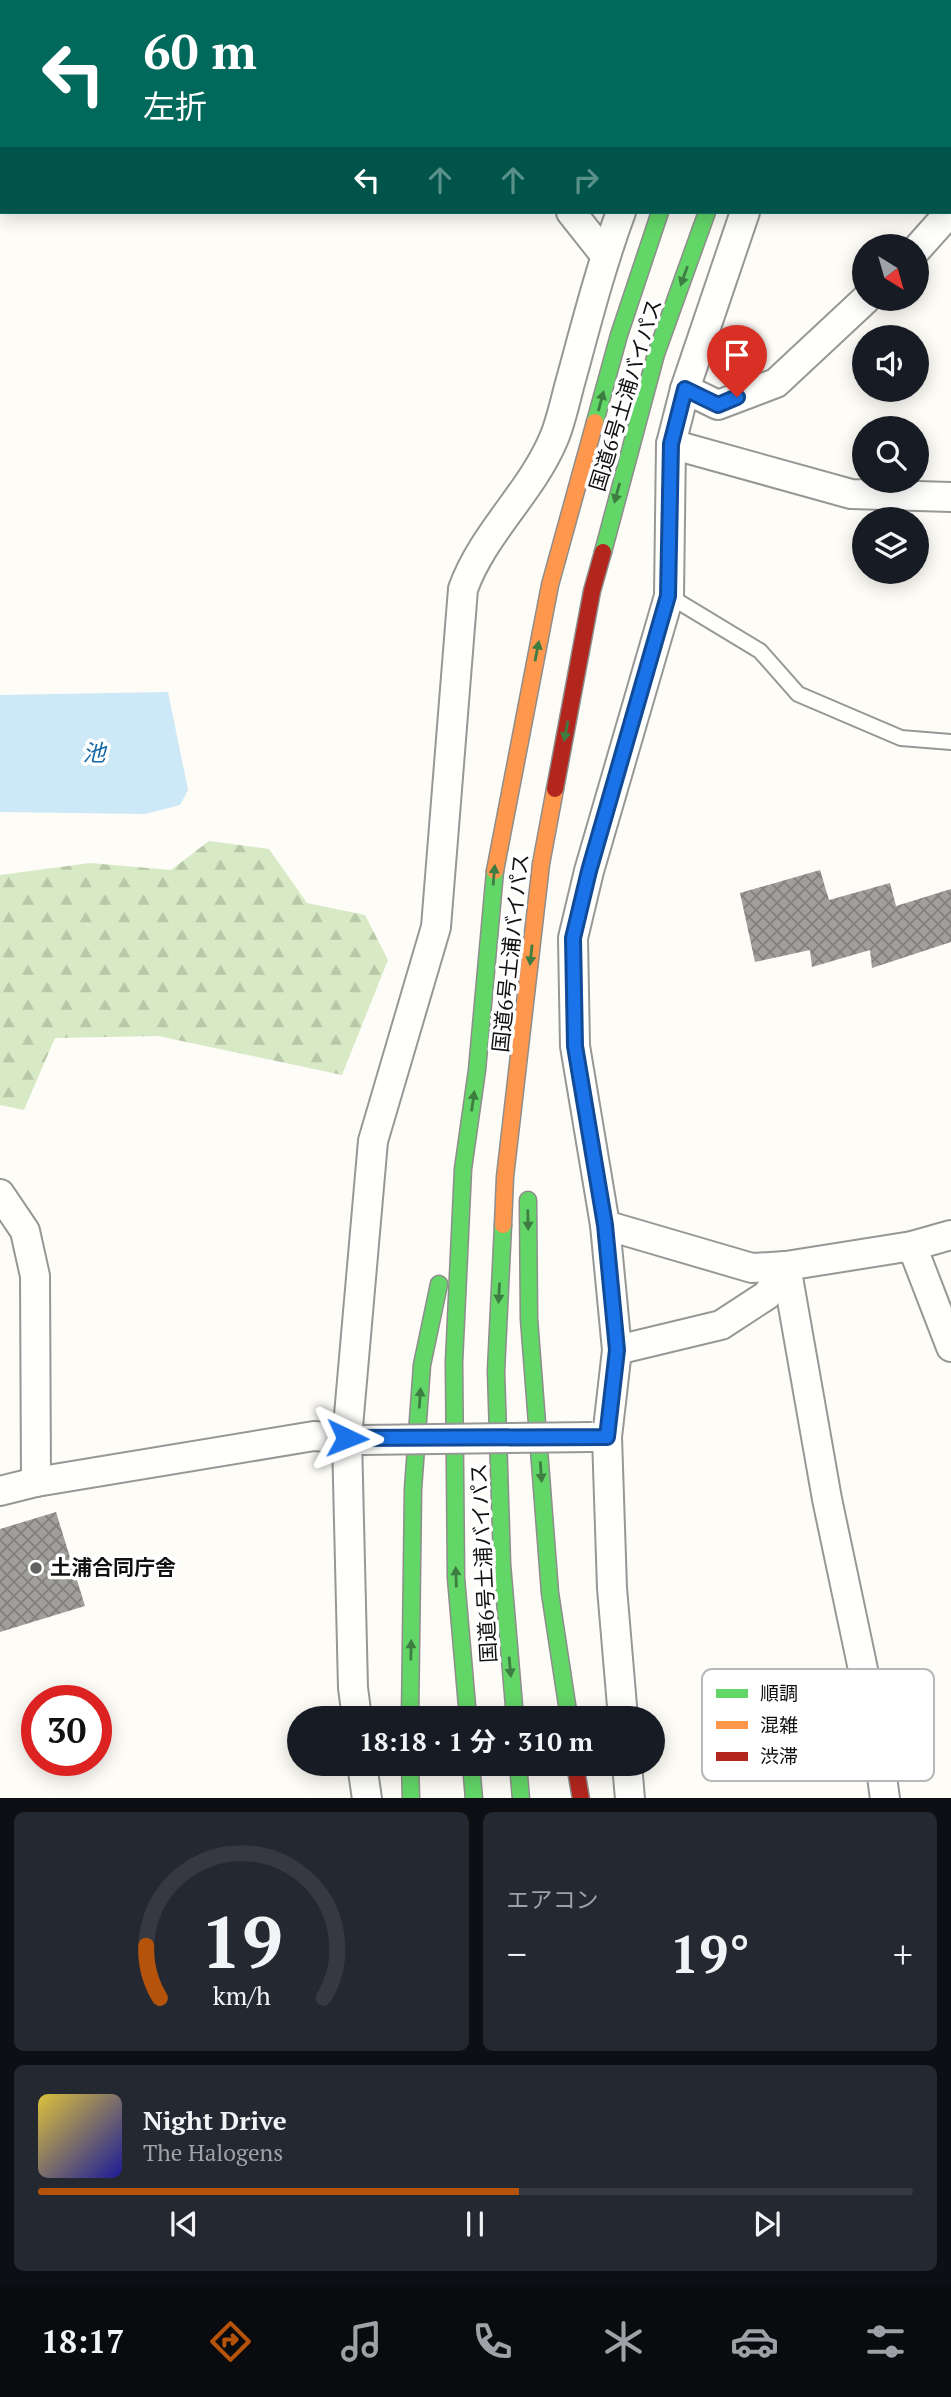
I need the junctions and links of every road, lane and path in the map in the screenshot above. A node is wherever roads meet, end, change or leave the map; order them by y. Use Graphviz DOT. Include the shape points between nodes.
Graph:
graph roads {
  1 [pos="573,214"];
  2 [pos="620,214"];
  3 [pos="659,214"];
  4 [pos="706,214"];
  5 [pos="744,214"];
  6 [pos="947,214"];
  7 [pos="929,235"];
  8 [pos="605,255"];
  9 [pos="852,312"];
  10 [pos="685,389"];
  11 [pos="671,444"];
  12 [pos="951,497"];
  13 [pos="668,596"];
  14 [pos="951,742"];
  15 [pos="519,1079"];
  16 [pos="526,1140"];
  17 [pos="463,1169"];
  18 [pos="528,1180"];
  19 [pos="0,1194"];
  20 [pos="605,1225"];
  21 [pos="951,1235"];
  22 [pos="912,1246"];
  23 [pos="786,1266"];
  24 [pos="951,1347"];
  25 [pos="617,1350"];
  26 [pos="599,1437"];
  27 [pos="355,1439"];
  28 [pos="36,1482"];
  29 [pos="0,1491"];
  30 [pos="863,1669"];
  31 [pos="355,1706"];
  32 [pos="410,1706"];
  33 [pos="467,1706"];
  34 [pos="514,1706"];
  35 [pos="567,1706"];
  36 [pos="622,1706"];
  37 [pos="364,1776"];
  38 [pos="410,1776"];
  39 [pos="472,1776"];
  40 [pos="519,1776"];
  41 [pos="577,1776"];
  42 [pos="628,1776"];
  43 [pos="367,1798"];
  44 [pos="411,1798"];
  45 [pos="474,1798"];
  46 [pos="521,1798"];
  47 [pos="581,1798"];
  48 [pos="631,1798"];
  1 -- 8 [label="street"];
  2 -- 8 [label="street"];
  17 -- 3 [label="highway, 国道6号土浦バイパス, one-way" via="496,858 550,585 619,335"];
  4 -- 15 [label="highway, 国道6号土浦バイパス, one-way" via="656,354 592,591 541,864"];
  5 -- 10 [label="street"];
  6 -- 7 [label="street"];
  8 -- 27 [label="street" via="554,438 481,551 463,589 436,927 373,1141"];
  9 -- 10 [label="street" via="776,383 718,405"];
  10 -- 11 [label="street"];
  11 -- 12 [label="street" via="851,494"];
  11 -- 13 [label="street"];
  13 -- 14 [label="lane" via="760,651 798,694 901,738"];
  13 -- 20 [label="street" via="573,938 575,1046"];
  15 -- 16 [label="highway"];
  15 -- 34 [label="highway, 国道6号土浦バイパス, one-way" via="505,1177 496,1371 502,1564"];
  32 -- 17 [label="highway, one-way" via="414,1489 422,1366"];
  33 -- 17 [label="highway, 国道6号土浦バイパス, one-way" via="455,1538 454,1362"];
  18 -- 35 [label="highway, one-way" via="530,1332 550,1593"];
  19 -- 28 [label="street" via="25,1231 35,1276"];
  20 -- 23 [label="street" via="752,1268"];
  20 -- 25 [label="street"];
  21 -- 22 [label="street"];
  22 -- 23 [label="street"];
  22 -- 24 [label="street"];
  23 -- 25 [label="street" via="767,1295 721,1325"];
  23 -- 30 [label="street"];
  25 -- 26 [label="street"];
  26 -- 27 [label="street, bridge"];
  26 -- 36 [label="street"];
  27 -- 28 [label="street" via="314,1436"];
  27 -- 31 [label="street"];
  28 -- 29 [label="street"];
  37 -- 43 [label="street"];
  38 -- 44 [label="highway"];
  39 -- 45 [label="highway"];
  40 -- 46 [label="highway"];
  41 -- 47 [label="highway"];
  42 -- 48 [label="street"];
}
